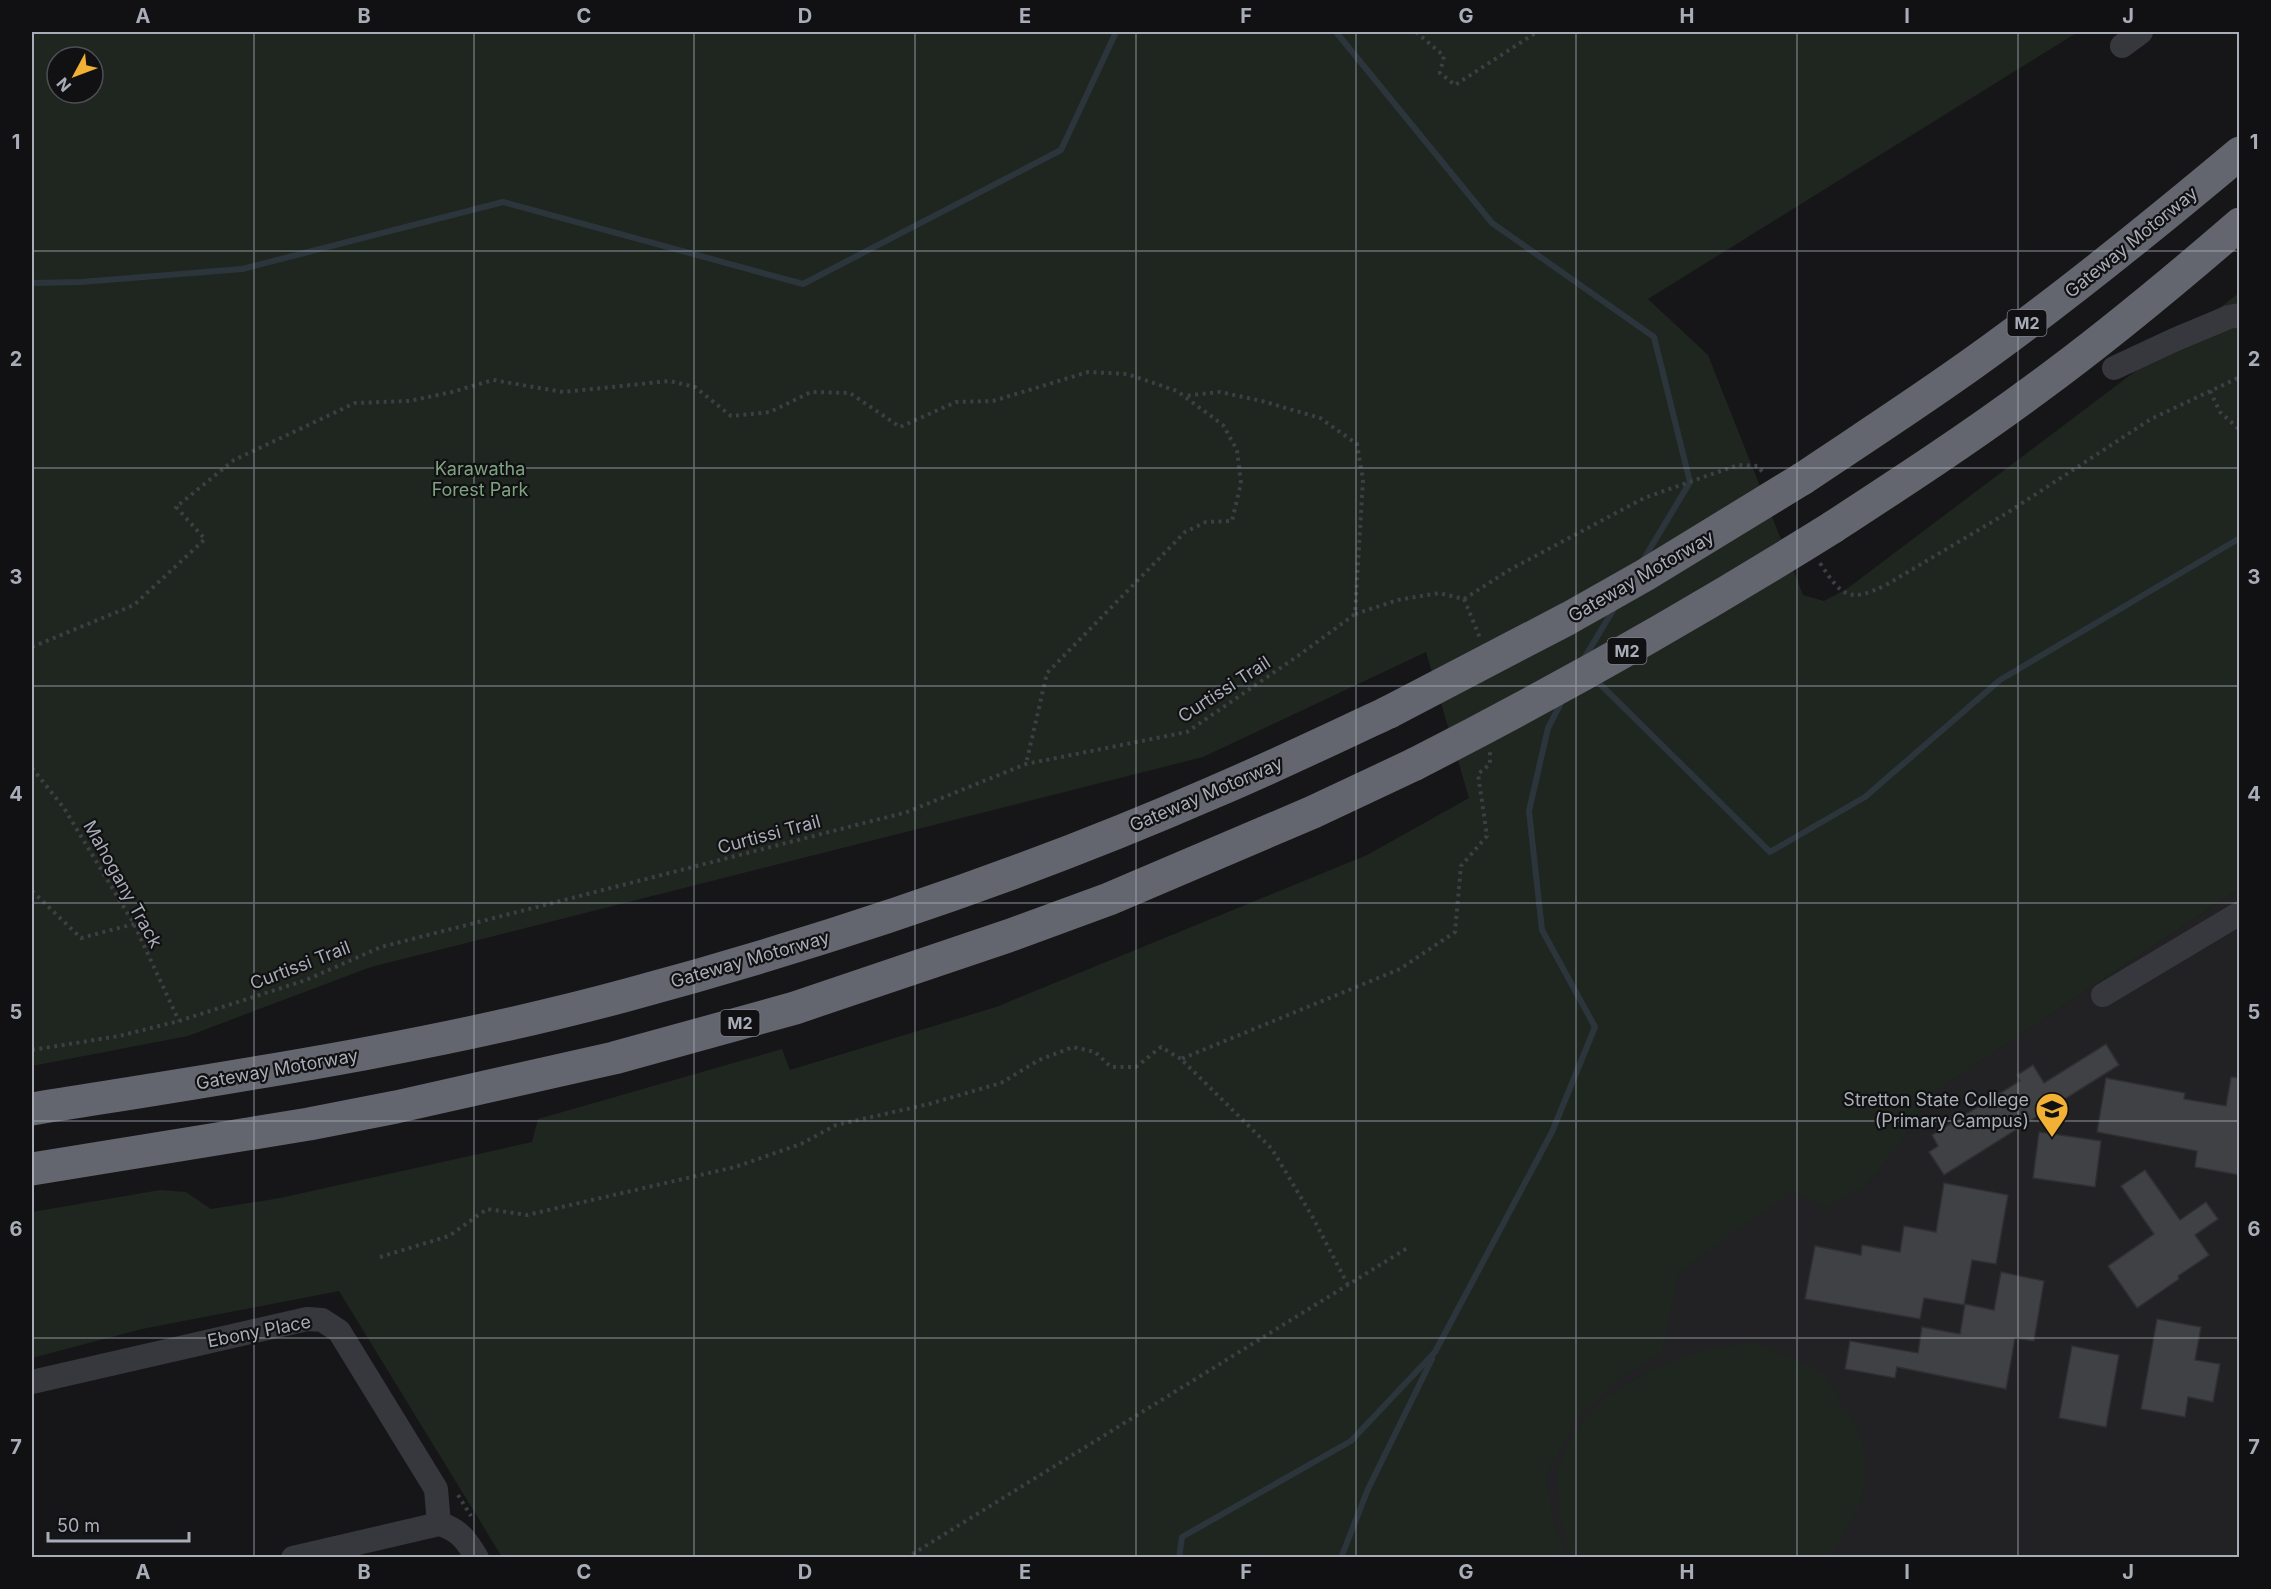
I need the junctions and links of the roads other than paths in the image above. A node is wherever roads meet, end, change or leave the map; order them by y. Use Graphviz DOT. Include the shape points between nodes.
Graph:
graph roads {
  1 [pos="2240,153"];
  2 [pos="2240,224"];
  3 [pos="2240,315"];
  4 [pos="2114,368"];
  5 [pos="2240,913"];
  6 [pos="2103,994"];
  7 [pos="32,1109"];
  8 [pos="32,1169"];
  9 [pos="32,1382"];
  10 [pos="440,1524"];
  11 [pos="293,1557"];
  12 [pos="477,1557"];
  1 -- 7 [label="highway, Gateway Motorway / M2, bridge" via="2001,342 1897,416 1718,531 1626,586 1389,712 1212,793 896,914 625,996 345,1058"];
  2 -- 8 [label="highway, M2, bridge" via="2039,387 1833,528 1603,665 1313,812 1109,899 795,1008 614,1058 407,1105"];
  3 -- 4 [label="street"];
  5 -- 6 [label="street"];
  9 -- 10 [label="street, Ebony Place" via="306,1319 322,1320 339,1331 436,1489"];
  10 -- 11 [label="street"];
  10 -- 12 [label="street" via="465,1538"];
}
